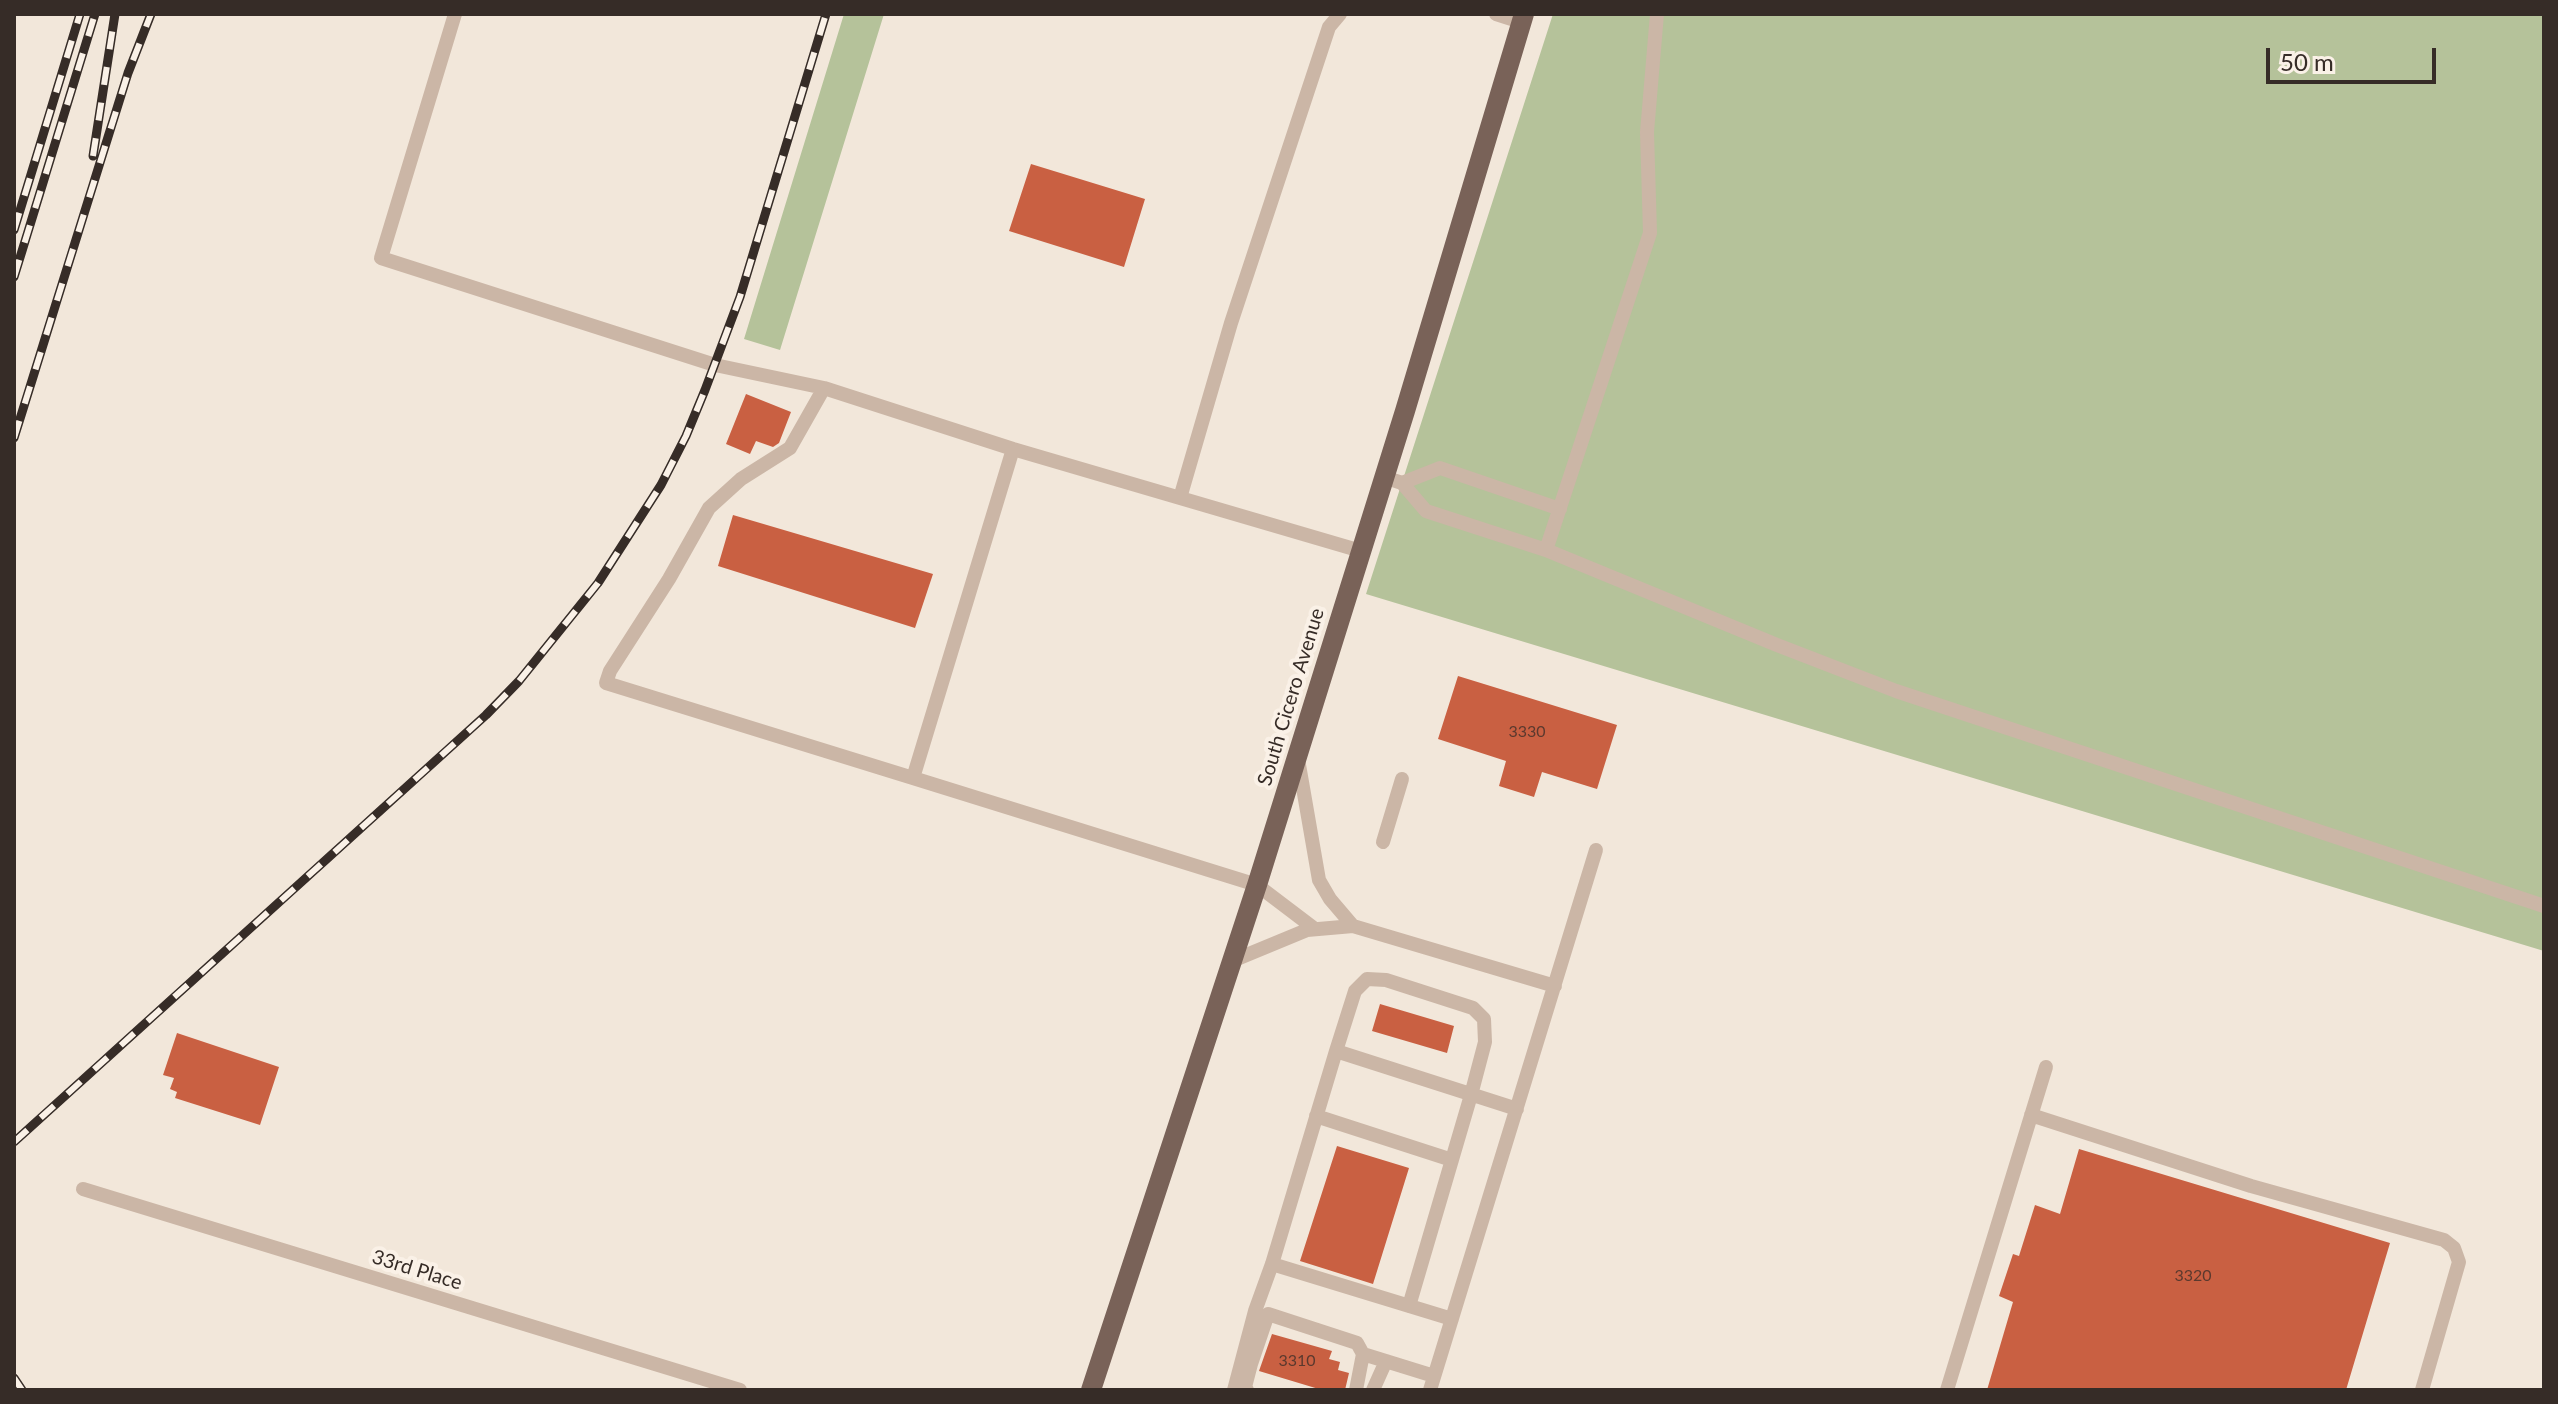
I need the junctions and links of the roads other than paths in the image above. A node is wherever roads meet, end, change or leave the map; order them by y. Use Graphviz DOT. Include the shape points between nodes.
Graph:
graph roads {
  1 [pos="455,14"];
  2 [pos="1340,14"];
  3 [pos="1496,14"];
  4 [pos="1657,14"];
  5 [pos="1522,18"];
  6 [pos="824,388"];
  7 [pos="1013,449"];
  8 [pos="1393,480"];
  9 [pos="1180,498"];
  10 [pos="1560,509"];
  11 [pos="1546,550"];
  12 [pos="1361,551"];
  13 [pos="1298,756"];
  14 [pos="913,778"];
  15 [pos="1402,779"];
  16 [pos="1383,842"];
  17 [pos="1596,850"];
  18 [pos="1257,885"];
  19 [pos="2544,906"];
  20 [pos="1353,926"];
  21 [pos="1315,929"];
  22 [pos="1232,961"];
  23 [pos="1555,986"];
  24 [pos="1336,1051"];
  25 [pos="2046,1067"];
  26 [pos="1471,1095"];
  27 [pos="1517,1109"];
  28 [pos="2031,1115"];
  29 [pos="1316,1116"];
  30 [pos="1452,1160"];
  31 [pos="83,1189"];
  32 [pos="1272,1264"];
  33 [pos="1409,1306"];
  34 [pos="1452,1319"];
  35 [pos="1363,1354"];
  36 [pos="1386,1361"];
  37 [pos="1432,1383"];
  38 [pos="740,1390"];
  39 [pos="1091,1390"];
  40 [pos="1234,1390"];
  41 [pos="1247,1390"];
  42 [pos="1356,1390"];
  43 [pos="1373,1390"];
  44 [pos="1947,1390"];
  45 [pos="2422,1390"];
  1 -- 6 [label="lane" via="381,258 715,365"];
  2 -- 9 [label="lane" via="1329,27 1231,323"];
  3 -- 5 [label="lane"];
  4 -- 10 [label="lane" via="1647,132 1650,233"];
  5 -- 8 [label="main road, South Cicero Avenue"];
  6 -- 7 [label="lane"];
  6 -- 14 [label="lane" via="790,448 741,479 709,508 606,683"];
  7 -- 9 [label="lane"];
  7 -- 14 [label="lane"];
  8 -- 10 [label="lane" via="1440,468"];
  8 -- 11 [label="lane" via="1426,511"];
  8 -- 12 [label="main road, South Cicero Avenue"];
  9 -- 12 [label="lane"];
  10 -- 11 [label="lane"];
  11 -- 19 [label="lane" via="1964,715"];
  12 -- 13 [label="main road, South Cicero Avenue"];
  13 -- 18 [label="main road, South Cicero Avenue"];
  13 -- 20 [label="lane" via="1319,880"];
  14 -- 18 [label="lane"];
  15 -- 16 [label="lane"];
  17 -- 23 [label="lane"];
  18 -- 21 [label="lane"];
  18 -- 22 [label="main road, South Cicero Avenue"];
  20 -- 21 [label="lane"];
  20 -- 23 [label="lane"];
  21 -- 22 [label="lane"];
  22 -- 39 [label="main road, South Cicero Avenue"];
  23 -- 27 [label="lane"];
  24 -- 26 [label="lane"];
  24 -- 26 [label="lane" via="1355,991 1367,979 1386,980 1473,1008 1484,1019 1485,1042"];
  24 -- 29 [label="lane"];
  25 -- 28 [label="lane"];
  26 -- 27 [label="lane"];
  26 -- 30 [label="lane"];
  27 -- 34 [label="lane"];
  28 -- 44 [label="lane"];
  28 -- 45 [label="lane" via="2251,1186 2444,1240 2459,1262"];
  29 -- 30 [label="lane"];
  29 -- 32 [label="lane"];
  30 -- 33 [label="lane"];
  31 -- 38 [label="lane, 33rd Place"];
  32 -- 33 [label="lane"];
  32 -- 40 [label="lane"];
  33 -- 34 [label="lane"];
  34 -- 37 [label="lane"];
  35 -- 36 [label="lane"];
  35 -- 41 [label="lane" via="1357,1343 1268,1314"];
  35 -- 42 [label="lane"];
  36 -- 37 [label="lane"];
  36 -- 43 [label="lane"];
}
